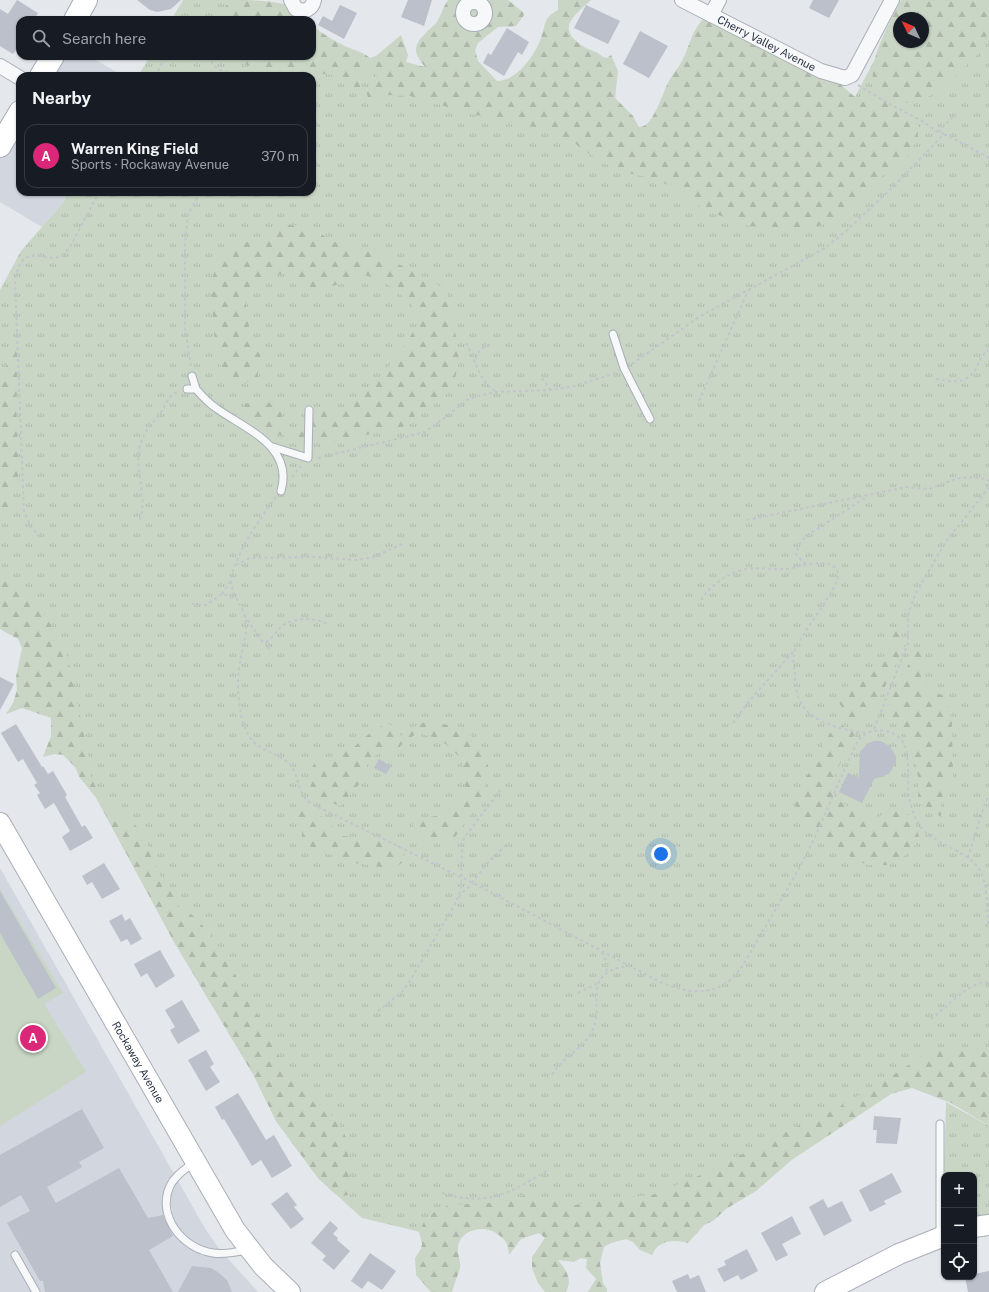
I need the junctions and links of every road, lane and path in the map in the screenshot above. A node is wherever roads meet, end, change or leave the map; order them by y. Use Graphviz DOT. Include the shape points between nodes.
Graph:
graph roads {
  1 [pos="86,0"];
  2 [pos="291,0"];
  3 [pos="314,0"];
  4 [pos="682,0"];
  5 [pos="719,0"];
  6 [pos="892,0"];
  7 [pos="711,15"];
  8 [pos="76,16"];
  9 [pos="51,60"];
  10 [pos="164,60"];
  11 [pos="210,60"];
  12 [pos="0,66"];
  13 [pos="43,72"];
  14 [pos="157,72"];
  15 [pos="221,72"];
  16 [pos="16,76"];
  17 [pos="866,91"];
  18 [pos="956,114"];
  19 [pos="16,119"];
  20 [pos="938,132"];
  21 [pos="947,135"];
  22 [pos="0,146"];
  23 [pos="989,158"];
  24 [pos="97,196"];
  25 [pos="199,196"];
  26 [pos="748,290"];
  27 [pos="612,334"];
  28 [pos="466,343"];
  29 [pos="490,345"];
  30 [pos="989,350"];
  31 [pos="476,361"];
  32 [pos="624,368"];
  33 [pos="192,376"];
  34 [pos="542,378"];
  35 [pos="936,379"];
  36 [pos="187,388"];
  37 [pos="196,389"];
  38 [pos="550,390"];
  39 [pos="496,392"];
  40 [pos="699,401"];
  41 [pos="309,410"];
  42 [pos="650,419"];
  43 [pos="273,447"];
  44 [pos="308,458"];
  45 [pos="989,480"];
  46 [pos="989,488"];
  47 [pos="281,491"];
  48 [pos="871,494"];
  49 [pos="140,520"];
  50 [pos="747,520"];
  51 [pos="40,537"];
  52 [pos="402,544"];
  53 [pos="806,564"];
  54 [pos="235,566"];
  55 [pos="232,579"];
  56 [pos="222,594"];
  57 [pos="235,598"];
  58 [pos="700,600"];
  59 [pos="192,604"];
  60 [pos="241,609"];
  61 [pos="330,625"];
  62 [pos="266,641"];
  63 [pos="794,652"];
  64 [pos="270,653"];
  65 [pos="733,722"];
  66 [pos="874,730"];
  67 [pos="866,733"];
  68 [pos="502,788"];
  69 [pos="989,795"];
  70 [pos="0,823"];
  71 [pos="507,844"];
  72 [pos="968,858"];
  73 [pos="462,878"];
  74 [pos="473,883"];
  75 [pos="457,899"];
  76 [pos="989,926"];
  77 [pos="602,952"];
  78 [pos="628,966"];
  79 [pos="605,975"];
  80 [pos="599,983"];
  81 [pos="989,983"];
  82 [pos="578,993"];
  83 [pos="378,1011"];
  84 [pos="931,1019"];
  85 [pos="552,1075"];
  86 [pos="940,1124"];
  87 [pos="194,1162"];
  88 [pos="548,1170"];
  89 [pos="442,1193"];
  90 [pos="942,1208"];
  91 [pos="989,1225"];
  92 [pos="977,1227"];
  93 [pos="941,1236"];
  94 [pos="250,1249"];
  95 [pos="15,1255"];
  96 [pos="36,1292"];
  97 [pos="290,1292"];
  98 [pos="825,1292"];
  1 -- 8 [label="main road"];
  2 -- 3 [label="street" via="296,8 303,10 310,7"];
  4 -- 7 [label="street, Cherry Valley Avenue"];
  5 -- 7 [label="street"];
  6 -- 7 [label="street, Cherry Valley Avenue" via="852,75 842,78 821,71"];
  9 -- 13 [label="main road"];
  10 -- 14 [label="path"];
  11 -- 15 [label="path"];
  12 -- 16 [label="street"];
  17 -- 20 [label="path" via="906,114 922,120"];
  18 -- 20 [label="path"];
  19 -- 22 [label="main road"];
  20 -- 21 [label="path"];
  21 -- 23 [label="path"];
  21 -- 26 [label="path" via="943,135 893,187 825,248"];
  24 -- 51 [label="path" via="65,253 51,258 28,256 20,262 17,269 15,281 20,355 22,488 27,518"];
  25 -- 33 [label="path" via="188,214 184,243 185,328"];
  26 -- 32 [label="path" via="681,329"];
  26 -- 40 [label="path"];
  27 -- 32 [label="lane"];
  28 -- 31 [label="path"];
  29 -- 31 [label="path" via="477,353"];
  30 -- 35 [label="path" via="979,359 976,369 962,381"];
  31 -- 39 [label="path" via="482,380"];
  32 -- 38 [label="path" via="614,374 575,386"];
  32 -- 42 [label="lane"];
  33 -- 37 [label="lane"];
  34 -- 38 [label="path"];
  36 -- 37 [label="lane"];
  36 -- 49 [label="path" via="171,396 142,438 138,459 143,491 143,511"];
  37 -- 43 [label="lane" via="205,400 252,430"];
  38 -- 39 [label="path"];
  39 -- 44 [label="path" via="467,400 425,432"];
  41 -- 44 [label="lane"];
  43 -- 44 [label="lane"];
  43 -- 47 [label="lane" via="283,473"];
  44 -- 47 [label="path"];
  45 -- 48 [label="path" via="958,478 929,489 906,487"];
  46 -- 66 [label="path" via="946,543 915,595 908,615 908,643"];
  47 -- 54 [label="path" via="255,528"];
  48 -- 50 [label="path"];
  48 -- 53 [label="path" via="805,537 796,554"];
  52 -- 54 [label="path" via="365,559 250,558"];
  53 -- 58 [label="path" via="784,570 740,570 716,584"];
  53 -- 63 [label="path" via="824,563 834,567 838,573 838,581"];
  54 -- 55 [label="path"];
  55 -- 56 [label="path"];
  55 -- 57 [label="path"];
  56 -- 57 [label="path"];
  56 -- 59 [label="path" via="206,604"];
  57 -- 60 [label="path"];
  60 -- 62 [label="path" via="258,637 263,642"];
  60 -- 73 [label="path" via="246,622 238,679 239,698 244,727 249,737 255,744 285,760 304,797 310,802"];
  61 -- 62 [label="path" via="318,621 296,621 281,627"];
  62 -- 64 [label="path"];
  63 -- 65 [label="path"];
  63 -- 67 [label="path" via="795,682 798,698 804,708 826,722"];
  66 -- 67 [label="path"];
  66 -- 72 [label="path" via="895,734 904,743 909,765 909,797 921,827"];
  67 -- 78 [label="path" via="859,739 850,756 812,842 769,921 736,973 726,983 712,990 695,992 676,989"];
  68 -- 73 [label="path" via="464,838"];
  69 -- 72 [label="path"];
  70 -- 87 [label="main road, Rockaway Avenue"];
  71 -- 74 [label="path" via="490,860"];
  72 -- 76 [label="path" via="976,864 983,877"];
  73 -- 74 [label="path"];
  73 -- 75 [label="path"];
  74 -- 75 [label="path"];
  74 -- 77 [label="path"];
  75 -- 83 [label="path" via="410,981 402,992"];
  77 -- 78 [label="path"];
  77 -- 79 [label="path" via="608,966"];
  78 -- 79 [label="path" via="610,969"];
  79 -- 80 [label="path"];
  80 -- 82 [label="path"];
  80 -- 85 [label="path" via="595,1022 590,1034 557,1066"];
  81 -- 84 [label="path" via="967,989"];
  86 -- 90 [label="lane"];
  87 -- 94 [label="main road, Rockaway Avenue" via="235,1230"];
  87 -- 94 [label="lane" via="170,1184 167,1195 168,1215 173,1227 192,1247 214,1254"];
  88 -- 89 [label="path" via="504,1195 490,1198 457,1198"];
  91 -- 92 [label="main road"];
  93 -- 98 [label="main road" via="899,1254"];
  94 -- 97 [label="main road, Rockaway Avenue" via="263,1266"];
  95 -- 96 [label="lane"];
}
